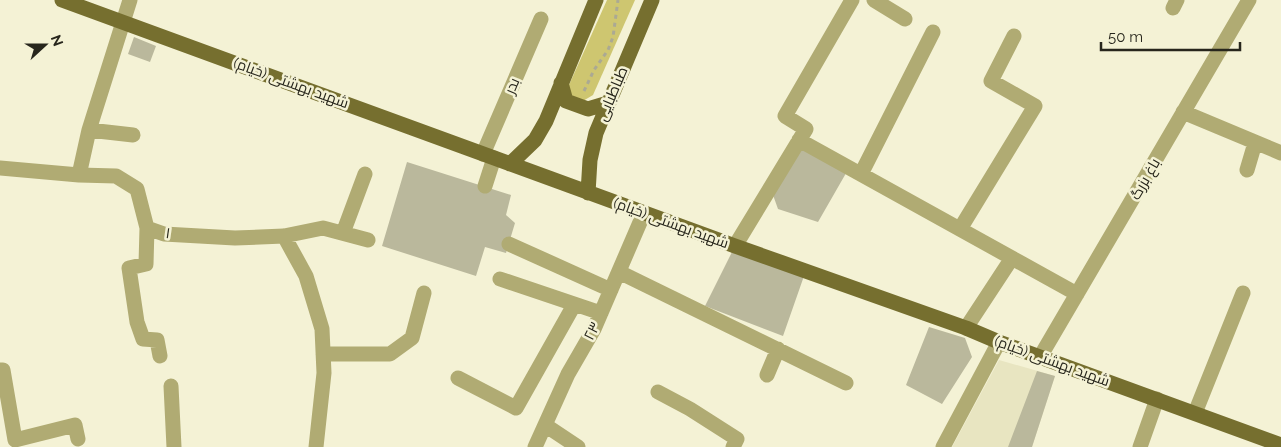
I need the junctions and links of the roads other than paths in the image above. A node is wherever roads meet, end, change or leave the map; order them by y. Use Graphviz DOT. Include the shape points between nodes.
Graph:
graph roads {
  1 [pos="62,0"];
  2 [pos="130,0"];
  3 [pos="596,0"];
  4 [pos="652,0"];
  5 [pos="852,0"];
  6 [pos="874,0"];
  7 [pos="1249,0"];
  8 [pos="541,19"];
  9 [pos="905,19"];
  10 [pos="124,22"];
  11 [pos="933,32"];
  12 [pos="1014,36"];
  13 [pos="561,83"];
  14 [pos="608,103"];
  15 [pos="1183,112"];
  16 [pos="89,130"];
  17 [pos="133,135"];
  18 [pos="799,140"];
  19 [pos="1255,143"];
  20 [pos="1281,153"];
  21 [pos="488,156"];
  22 [pos="510,164"];
  23 [pos="0,168"];
  24 [pos="1246,170"];
  25 [pos="365,174"];
  26 [pos="861,174"];
  27 [pos="79,175"];
  28 [pos="485,186"];
  29 [pos="588,193"];
  30 [pos="644,213"];
  31 [pos="147,228"];
  32 [pos="960,229"];
  33 [pos="343,233"];
  34 [pos="284,236"];
  35 [pos="368,240"];
  36 [pos="508,244"];
  37 [pos="735,246"];
  38 [pos="1012,258"];
  39 [pos="618,272"];
  40 [pos="500,279"];
  41 [pos="610,290"];
  42 [pos="1244,292"];
  43 [pos="424,294"];
  44 [pos="1077,294"];
  45 [pos="574,305"];
  46 [pos="600,313"];
  47 [pos="966,328"];
  48 [pos="999,342"];
  49 [pos="778,349"];
  50 [pos="323,354"];
  51 [pos="160,356"];
  52 [pos="1040,357"];
  53 [pos="0,370"];
  54 [pos="767,375"];
  55 [pos="458,378"];
  56 [pos="846,383"];
  57 [pos="171,386"];
  58 [pos="658,392"];
  59 [pos="1157,399"];
  60 [pos="1195,413"];
  61 [pos="545,426"];
  62 [pos="78,439"];
  63 [pos="1281,445"];
  64 [pos="174,447"];
  65 [pos="316,447"];
  66 [pos="534,447"];
  67 [pos="578,447"];
  68 [pos="733,447"];
  69 [pos="943,447"];
  70 [pos="1140,447"];
  1 -- 10 [label="main road, شهید بهشتی (خیام)"];
  2 -- 10 [label="street"];
  3 -- 13 [label="main road"];
  4 -- 14 [label="main road, طباطبایی"];
  5 -- 18 [label="street" via="785,116 806,128"];
  6 -- 9 [label="street"];
  7 -- 15 [label="street, باغ بزرگ"];
  8 -- 21 [label="street, بدر"];
  10 -- 16 [label="street"];
  10 -- 21 [label="main road, شهید بهشتی (خیام)"];
  11 -- 26 [label="street"];
  12 -- 32 [label="street" via="991,81 1035,106"];
  13 -- 14 [label="main road" via="566,101 588,109"];
  13 -- 22 [label="main road" via="535,140"];
  14 -- 29 [label="main road, طباطبایی" via="590,160"];
  15 -- 19 [label="street"];
  15 -- 44 [label="street, باغ بزرگ"];
  16 -- 17 [label="street"];
  16 -- 27 [label="street"];
  18 -- 26 [label="street"];
  18 -- 37 [label="street"];
  19 -- 20 [label="street"];
  19 -- 24 [label="street"];
  21 -- 22 [label="main road, شهید بهشتی (خیام)"];
  21 -- 28 [label="street, بدر"];
  22 -- 29 [label="main road, شهید بهشتی (خیام)"];
  23 -- 27 [label="street, ۱"];
  25 -- 33 [label="street"];
  26 -- 32 [label="street"];
  27 -- 31 [label="street, ۱" via="116,176 137,189"];
  29 -- 30 [label="main road, شهید بهشتی (خیام)"];
  30 -- 37 [label="main road, شهید بهشتی (خیام)"];
  30 -- 39 [label="street, ۲۳"];
  31 -- 34 [label="street, ۱" via="164,234 235,238"];
  31 -- 51 [label="street" via="146,264 129,268 137,322 143,339 157,340"];
  32 -- 38 [label="street"];
  33 -- 34 [label="street, ۱" via="323,228"];
  33 -- 35 [label="street, ۱"];
  34 -- 50 [label="street" via="306,276 322,329"];
  36 -- 41 [label="street"];
  37 -- 47 [label="main road, شهید بهشتی (خیام)"];
  38 -- 44 [label="street"];
  38 -- 47 [label="street"];
  39 -- 41 [label="street, ۲۳"];
  39 -- 49 [label="street"];
  40 -- 45 [label="street"];
  41 -- 46 [label="street, ۲۳"];
  42 -- 60 [label="street"];
  43 -- 50 [label="street" via="412,338 390,354"];
  44 -- 52 [label="street, باغ بزرگ"];
  45 -- 46 [label="street"];
  45 -- 55 [label="street" via="516,408"];
  46 -- 61 [label="street, ۲۳"];
  47 -- 48 [label="main road, شهید بهشتی (خیام)"];
  48 -- 52 [label="main road, شهید بهشتی (خیام)"];
  48 -- 69 [label="street"];
  49 -- 54 [label="street"];
  49 -- 56 [label="street"];
  50 -- 65 [label="street"];
  52 -- 59 [label="main road, شهید بهشتی (خیام)"];
  53 -- 62 [label="street" via="3,370 15,440 75,425"];
  57 -- 64 [label="street"];
  58 -- 68 [label="street" via="737,440"];
  59 -- 60 [label="main road, شهید بهشتی (خیام)"];
  59 -- 70 [label="street"];
  60 -- 63 [label="main road, شهید بهشتی (خیام)"];
  61 -- 66 [label="street, ۲۳"];
  61 -- 67 [label="street"];
}
